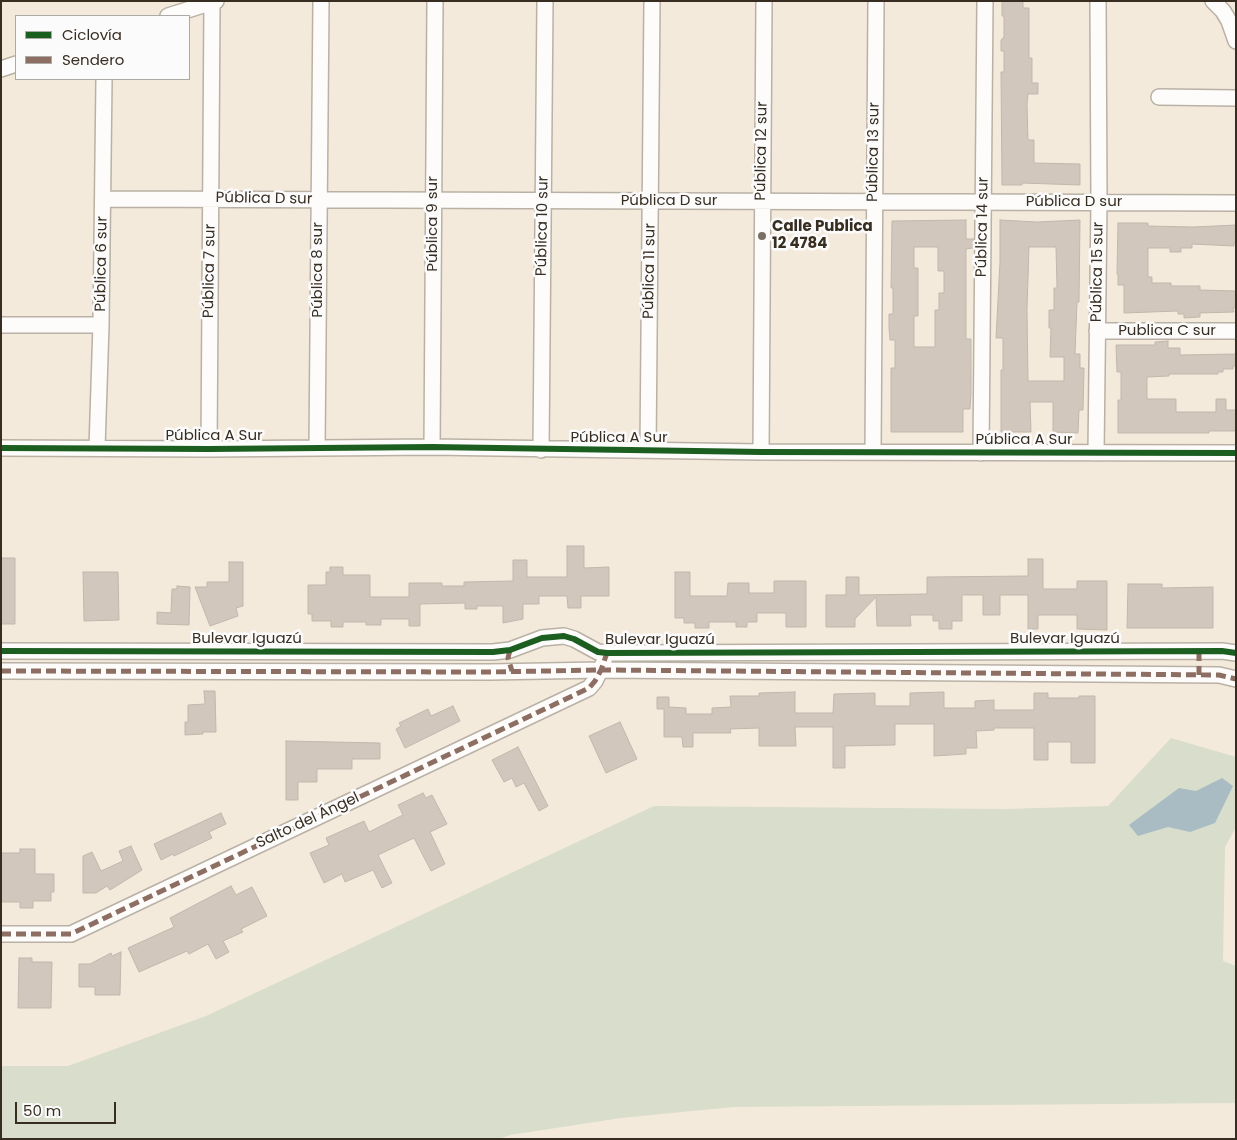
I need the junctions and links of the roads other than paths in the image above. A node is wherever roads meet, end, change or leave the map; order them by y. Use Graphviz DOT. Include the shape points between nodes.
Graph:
graph roads {
  1 [pos="320,1"];
  2 [pos="435,1"];
  3 [pos="545,1"];
  4 [pos="652,1"];
  5 [pos="764,1"];
  6 [pos="876,1"];
  7 [pos="986,1"];
  8 [pos="1098,1"];
  9 [pos="1213,1"];
  10 [pos="214,2"];
  11 [pos="171,15"];
  12 [pos="1236,41"];
  13 [pos="15,64"];
  14 [pos="1,68"];
  15 [pos="104,80"];
  16 [pos="1158,97"];
  17 [pos="1236,98"];
  18 [pos="103,199"];
  19 [pos="211,199"];
  20 [pos="318,200"];
  21 [pos="434,200"];
  22 [pos="544,200"];
  23 [pos="651,201"];
  24 [pos="762,201"];
  25 [pos="874,201"];
  26 [pos="983,202"];
  27 [pos="1099,202"];
  28 [pos="1236,203"];
  29 [pos="1,325"];
  30 [pos="101,325"];
  31 [pos="1097,331"];
  32 [pos="1236,331"];
  33 [pos="1,448"];
  34 [pos="97,448"];
  35 [pos="316,448"];
  36 [pos="432,448"];
  37 [pos="209,450"];
  38 [pos="540,450"];
  39 [pos="648,450"];
  40 [pos="761,452"];
  41 [pos="873,452"];
  42 [pos="981,453"];
  43 [pos="1096,453"];
  44 [pos="1236,453"];
  45 [pos="510,650"];
  46 [pos="1,651"];
  47 [pos="229,651"];
  48 [pos="1198,651"];
  49 [pos="915,652"];
  50 [pos="607,653"];
  51 [pos="1236,653"];
  52 [pos="601,670"];
  53 [pos="1,671"];
  54 [pos="230,671"];
  55 [pos="512,671"];
  56 [pos="915,673"];
  57 [pos="1198,675"];
  58 [pos="1236,679"];
  59 [pos="1,934"];
  1 -- 20 [label="street, Pública 8 sur"];
  2 -- 21 [label="street, Pública 9 sur"];
  3 -- 22 [label="street, Pública 10 sur"];
  4 -- 23 [label="street, Pública 11 sur"];
  5 -- 24 [label="street, Pública 12 sur"];
  6 -- 25 [label="street, Pública 13 sur"];
  7 -- 26 [label="street, Pública 14 sur"];
  8 -- 27 [label="street, Pública 15 sur"];
  9 -- 12 [label="street" via="1226,16"];
  10 -- 11 [label="street"];
  10 -- 19 [label="street, Pública 7 sur"];
  13 -- 14 [label="street"];
  15 -- 18 [label="street, Pública 6 sur"];
  16 -- 17 [label="street"];
  18 -- 19 [label="street, Pública D sur"];
  18 -- 30 [label="street, Pública 6 sur"];
  19 -- 20 [label="street, Pública D sur"];
  19 -- 37 [label="street, Pública 7 sur"];
  20 -- 21 [label="street, Pública D sur"];
  20 -- 35 [label="street, Pública 8 sur"];
  21 -- 22 [label="street, Pública D sur"];
  21 -- 36 [label="street, Pública 9 sur"];
  22 -- 23 [label="street, Pública D sur"];
  22 -- 38 [label="street, Pública 10 sur"];
  23 -- 24 [label="street, Pública D sur"];
  23 -- 39 [label="street, Pública 11 sur"];
  24 -- 25 [label="street, Pública D sur"];
  24 -- 40 [label="street, Pública 12 sur"];
  25 -- 26 [label="street, Pública D sur"];
  25 -- 41 [label="street, Pública 13 sur"];
  26 -- 27 [label="street, Pública D sur"];
  26 -- 42 [label="street, Pública 14 sur"];
  27 -- 28 [label="street, Pública D sur"];
  27 -- 31 [label="street, Pública 15 sur"];
  29 -- 30 [label="street"];
  30 -- 34 [label="street, Pública 6 sur"];
  31 -- 32 [label="street, Publica C sur"];
  31 -- 43 [label="street, Pública 15 sur"];
  33 -- 34 [label="street, Pública A Sur"];
  34 -- 37 [label="street, Pública A Sur"];
  35 -- 36 [label="street, Pública A Sur"];
  35 -- 37 [label="street, Pública A Sur"];
  36 -- 38 [label="street, Pública A Sur"];
  38 -- 39 [label="street, Pública A Sur"];
  39 -- 40 [label="street, Pública A Sur"];
  40 -- 41 [label="street, Pública A Sur"];
  41 -- 42 [label="street, Pública A Sur"];
  42 -- 43 [label="street, Pública A Sur"];
  43 -- 44 [label="street, Pública A Sur"];
  45 -- 47 [label="street, Bulevar Iguazú"];
  45 -- 50 [label="street, Bulevar Iguazú" via="542,638 564,636"];
  45 -- 55 [label="street" via="508,658"];
  46 -- 47 [label="street, Bulevar Iguazú"];
  47 -- 54 [label="street"];
  48 -- 49 [label="street, Bulevar Iguazú"];
  48 -- 51 [label="street, Bulevar Iguazú"];
  48 -- 57 [label="street"];
  49 -- 50 [label="street, Bulevar Iguazú"];
  49 -- 56 [label="street"];
  50 -- 52 [label="street, Salto del Ángel"];
  52 -- 55 [label="street, Bulevar Iguazú"];
  52 -- 56 [label="street, Bulevar Iguazú"];
  52 -- 59 [label="street, Salto del Ángel" via="589,688 71,934"];
  53 -- 54 [label="street, Bulevar Iguazú"];
  54 -- 55 [label="street, Bulevar Iguazú"];
  56 -- 57 [label="street, Bulevar Iguazú"];
  57 -- 58 [label="street, Bulevar Iguazú"];
}
